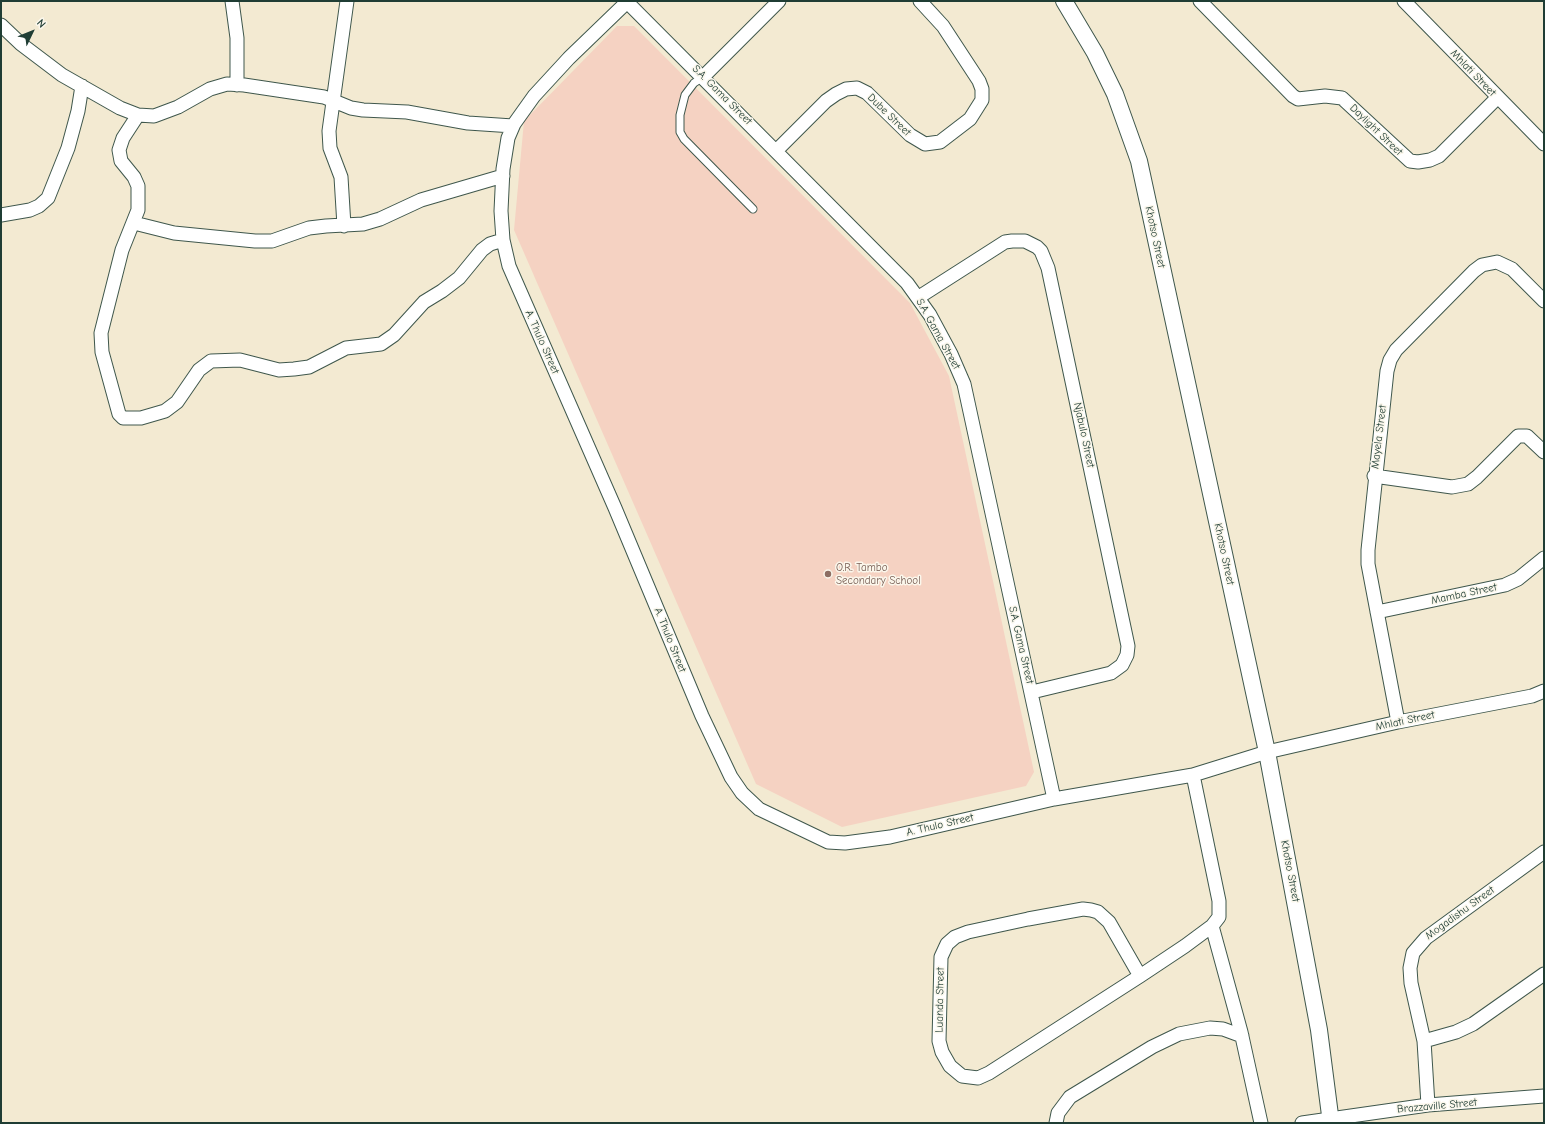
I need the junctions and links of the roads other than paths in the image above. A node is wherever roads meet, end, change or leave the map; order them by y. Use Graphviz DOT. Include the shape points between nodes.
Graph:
graph roads {
  1 [pos="232,1"];
  2 [pos="347,1"];
  3 [pos="627,1"];
  4 [pos="779,1"];
  5 [pos="920,1"];
  6 [pos="1200,1"];
  7 [pos="1404,1"];
  8 [pos="1072,4"];
  9 [pos="1,25"];
  10 [pos="703,77"];
  11 [pos="237,85"];
  12 [pos="82,86"];
  13 [pos="1497,98"];
  14 [pos="334,100"];
  15 [pos="138,116"];
  16 [pos="513,126"];
  17 [pos="1544,144"];
  18 [pos="777,150"];
  19 [pos="503,176"];
  20 [pos="753,209"];
  21 [pos="1,215"];
  22 [pos="134,223"];
  23 [pos="344,226"];
  24 [pos="503,240"];
  25 [pos="919,297"];
  26 [pos="1544,301"];
  27 [pos="1544,452"];
  28 [pos="1374,476"];
  29 [pos="1544,558"];
  30 [pos="1377,612"];
  31 [pos="1544,691"];
  32 [pos="1032,692"];
  33 [pos="1398,722"];
  34 [pos="1267,752"];
  35 [pos="1193,775"];
  36 [pos="1054,799"];
  37 [pos="1544,852"];
  38 [pos="1212,926"];
  39 [pos="1544,974"];
  40 [pos="1140,976"];
  41 [pos="1242,1036"];
  42 [pos="1424,1041"];
  43 [pos="1544,1096"];
  44 [pos="1428,1105"];
  45 [pos="1331,1121"];
  46 [pos="1056,1123"];
  47 [pos="1261,1123"];
  48 [pos="1302,1123"];
  1 -- 11 [label="street" via="237,46"];
  2 -- 14 [label="street"];
  3 -- 10 [label="street, S.A. Gama Street"];
  3 -- 16 [label="street, A. Thulo Street" via="534,96"];
  4 -- 10 [label="street"];
  5 -- 18 [label="street, Dube Street" via="943,26 979,81 982,100 970,119 940,142 926,144 910,135 866,93 857,88 846,89 826,101"];
  6 -- 13 [label="street, Daylight Street" via="1292,96 1298,99 1325,96 1342,98 1410,161 1430,160 1439,156"];
  7 -- 13 [label="street, Mhlati Street"];
  8 -- 34 [label="street, Khotso Street" via="1115,94 1139,161"];
  9 -- 12 [label="street" via="62,75"];
  10 -- 18 [label="street, S.A. Gama Street"];
  10 -- 20 [label="lane" via="694,83 685,95 680,115 680,132"];
  11 -- 14 [label="street"];
  11 -- 15 [label="street" via="215,87 178,107 158,114"];
  12 -- 15 [label="street"];
  12 -- 21 [label="street" via="68,148 48,198 30,210"];
  13 -- 17 [label="street, Mhlati Street"];
  14 -- 16 [label="street" via="351,108 363,110 407,112 468,123"];
  14 -- 23 [label="street" via="329,130 330,148 341,177"];
  15 -- 22 [label="street" via="122,138 119,150 121,161 138,186 138,210"];
  16 -- 19 [label="street, A. Thulo Street" via="508,138"];
  18 -- 25 [label="street, S.A. Gama Street"];
  19 -- 23 [label="street" via="421,200 380,219"];
  19 -- 24 [label="street, A. Thulo Street"];
  22 -- 23 [label="street" via="174,233 255,241 282,239 309,228"];
  22 -- 24 [label="street" via="117,268 102,333 102,352 119,414 124,418 140,418 165,411 177,402 199,370 211,361 240,360 274,369 294,369 309,367 346,348 381,344 394,335 424,302 459,278 482,250"];
  24 -- 36 [label="street, A. Thulo Street" via="509,266 615,508 702,716 731,777 749,801 759,809 819,839 836,844 890,837"];
  25 -- 32 [label="street, S.A. Gama Street" via="952,354 964,384"];
  25 -- 32 [label="street, Njabulo Street" via="1005,242 1019,240 1032,243 1042,251 1046,260 1128,646 1127,656 1122,665 1111,673"];
  26 -- 28 [label="street, Mayela Street" via="1512,269 1497,262 1490,262 1474,271 1401,344 1386,371"];
  27 -- 28 [label="street" via="1528,436 1518,436 1477,477 1468,484 1452,488"];
  28 -- 30 [label="street, Mayela Street" via="1368,564"];
  29 -- 30 [label="street, Mamba Street" via="1518,579 1505,585"];
  30 -- 33 [label="street, Mayela Street"];
  31 -- 33 [label="street, Mhlati Street" via="1532,696"];
  32 -- 36 [label="street, S.A. Gama Street"];
  33 -- 34 [label="street, Mhlati Street"];
  34 -- 35 [label="street, A. Thulo Street"];
  34 -- 45 [label="street, Khotso Street" via="1320,1030"];
  35 -- 36 [label="street, A. Thulo Street"];
  35 -- 38 [label="street" via="1219,901 1219,916"];
  37 -- 42 [label="street, Mogadishu Street" via="1426,938 1413,953 1411,983"];
  38 -- 40 [label="street, Luanda Street"];
  38 -- 41 [label="street"];
  39 -- 42 [label="street" via="1473,1024"];
  40 -- 40 [label="street, Luanda Street" via="990,1073 978,1078 957,1072 942,1052 939,1041 941,957 947,944 955,936 1028,919 1082,909 1091,910 1104,916 1109,922"];
  41 -- 46 [label="street" via="1210,1028 1180,1034 1152,1047 1070,1097 1058,1113"];
  41 -- 47 [label="street"];
  42 -- 44 [label="street, Mogadishu Street"];
  43 -- 44 [label="street, Brazzaville Street"];
  44 -- 45 [label="street, Brazzaville Street"];
  45 -- 48 [label="street, Brazzaville Street"];
}
